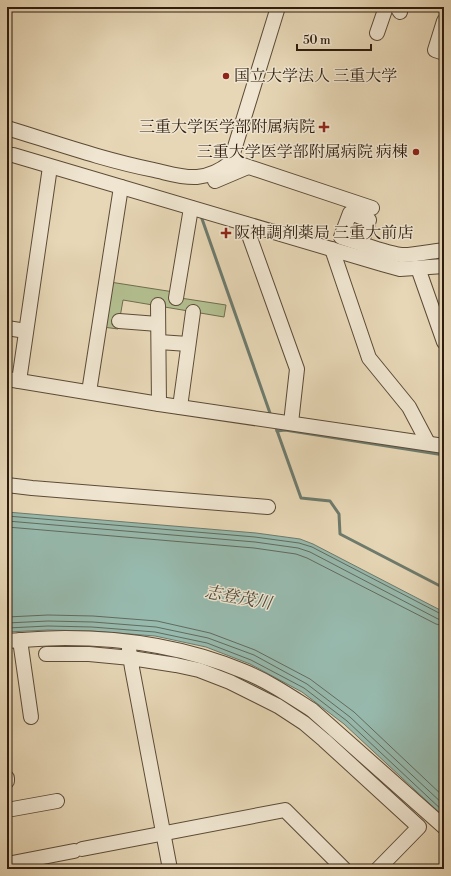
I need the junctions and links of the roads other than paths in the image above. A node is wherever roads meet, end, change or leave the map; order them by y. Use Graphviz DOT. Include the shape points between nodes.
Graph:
graph roads {
  1 [pos="278,7"];
  2 [pos="386,7"];
  3 [pos="444,20"];
  4 [pos="377,33"];
  5 [pos="444,53"];
  6 [pos="7,128"];
  7 [pos="7,138"];
  8 [pos="7,155"];
  9 [pos="231,161"];
  10 [pos="50,167"];
  11 [pos="248,167"];
  12 [pos="121,187"];
  13 [pos="191,208"];
  14 [pos="372,209"];
  15 [pos="245,224"];
  16 [pos="361,244"];
  17 [pos="332,250"];
  18 [pos="444,250"];
  19 [pos="444,266"];
  20 [pos="418,268"];
  21 [pos="176,298"];
  22 [pos="158,306"];
  23 [pos="193,312"];
  24 [pos="119,321"];
  25 [pos="158,324"];
  26 [pos="7,328"];
  27 [pos="26,330"];
  28 [pos="159,342"];
  29 [pos="444,342"];
  30 [pos="188,344"];
  31 [pos="13,380"];
  32 [pos="89,392"];
  33 [pos="159,404"];
  34 [pos="180,407"];
  35 [pos="291,423"];
  36 [pos="428,443"];
  37 [pos="444,446"];
  38 [pos="7,485"];
  39 [pos="268,507"];
  40 [pos="14,641"];
  41 [pos="128,643"];
  42 [pos="46,654"];
  43 [pos="131,658"];
  44 [pos="31,717"];
  45 [pos="57,801"];
  46 [pos="7,810"];
  47 [pos="444,827"];
  48 [pos="164,833"];
  49 [pos="7,864"];
  50 [pos="8,869"];
  51 [pos="170,869"];
  52 [pos="344,869"];
  53 [pos="378,869"];
  1 -- 9 [label="street"];
  2 -- 4 [label="street"];
  3 -- 5 [label="street" via="435,50"];
  6 -- 9 [label="street" via="118,163 185,177 209,175"];
  7 -- 11 [label="street" via="116,170 191,185 205,185"];
  8 -- 10 [label="street"];
  9 -- 11 [label="street"];
  10 -- 12 [label="street"];
  10 -- 27 [label="street"];
  11 -- 14 [label="street"];
  12 -- 13 [label="street"];
  12 -- 32 [label="street"];
  13 -- 15 [label="street"];
  13 -- 21 [label="street"];
  14 -- 16 [label="street"];
  14 -- 16 [label="street" via="350,213 341,237"];
  15 -- 17 [label="street"];
  15 -- 35 [label="street" via="297,369"];
  16 -- 18 [label="street" via="402,255"];
  17 -- 20 [label="street" via="400,269"];
  17 -- 36 [label="street" via="369,358 409,407"];
  19 -- 20 [label="street"];
  20 -- 29 [label="street"];
  22 -- 25 [label="street"];
  23 -- 30 [label="street"];
  24 -- 25 [label="street"];
  25 -- 28 [label="street"];
  26 -- 27 [label="street"];
  27 -- 31 [label="street"];
  28 -- 30 [label="street"];
  28 -- 33 [label="street"];
  30 -- 34 [label="street"];
  31 -- 32 [label="street"];
  32 -- 33 [label="street"];
  33 -- 34 [label="street"];
  34 -- 35 [label="street"];
  35 -- 36 [label="street"];
  36 -- 37 [label="street"];
  38 -- 39 [label="street"];
  40 -- 41 [label="street" via="65,638"];
  40 -- 44 [label="street"];
  41 -- 43 [label="street"];
  41 -- 47 [label="street" via="170,648 218,661 245,671 290,695 312,710"];
  42 -- 43 [label="street" via="89,654"];
  43 -- 48 [label="street"];
  43 -- 53 [label="street" via="199,670 230,682 278,706 324,740 418,827"];
  45 -- 46 [label="street"];
  48 -- 49 [label="street"];
  48 -- 51 [label="street"];
  48 -- 52 [label="street" via="285,810"];
  49 -- 50 [label="street"];
}
